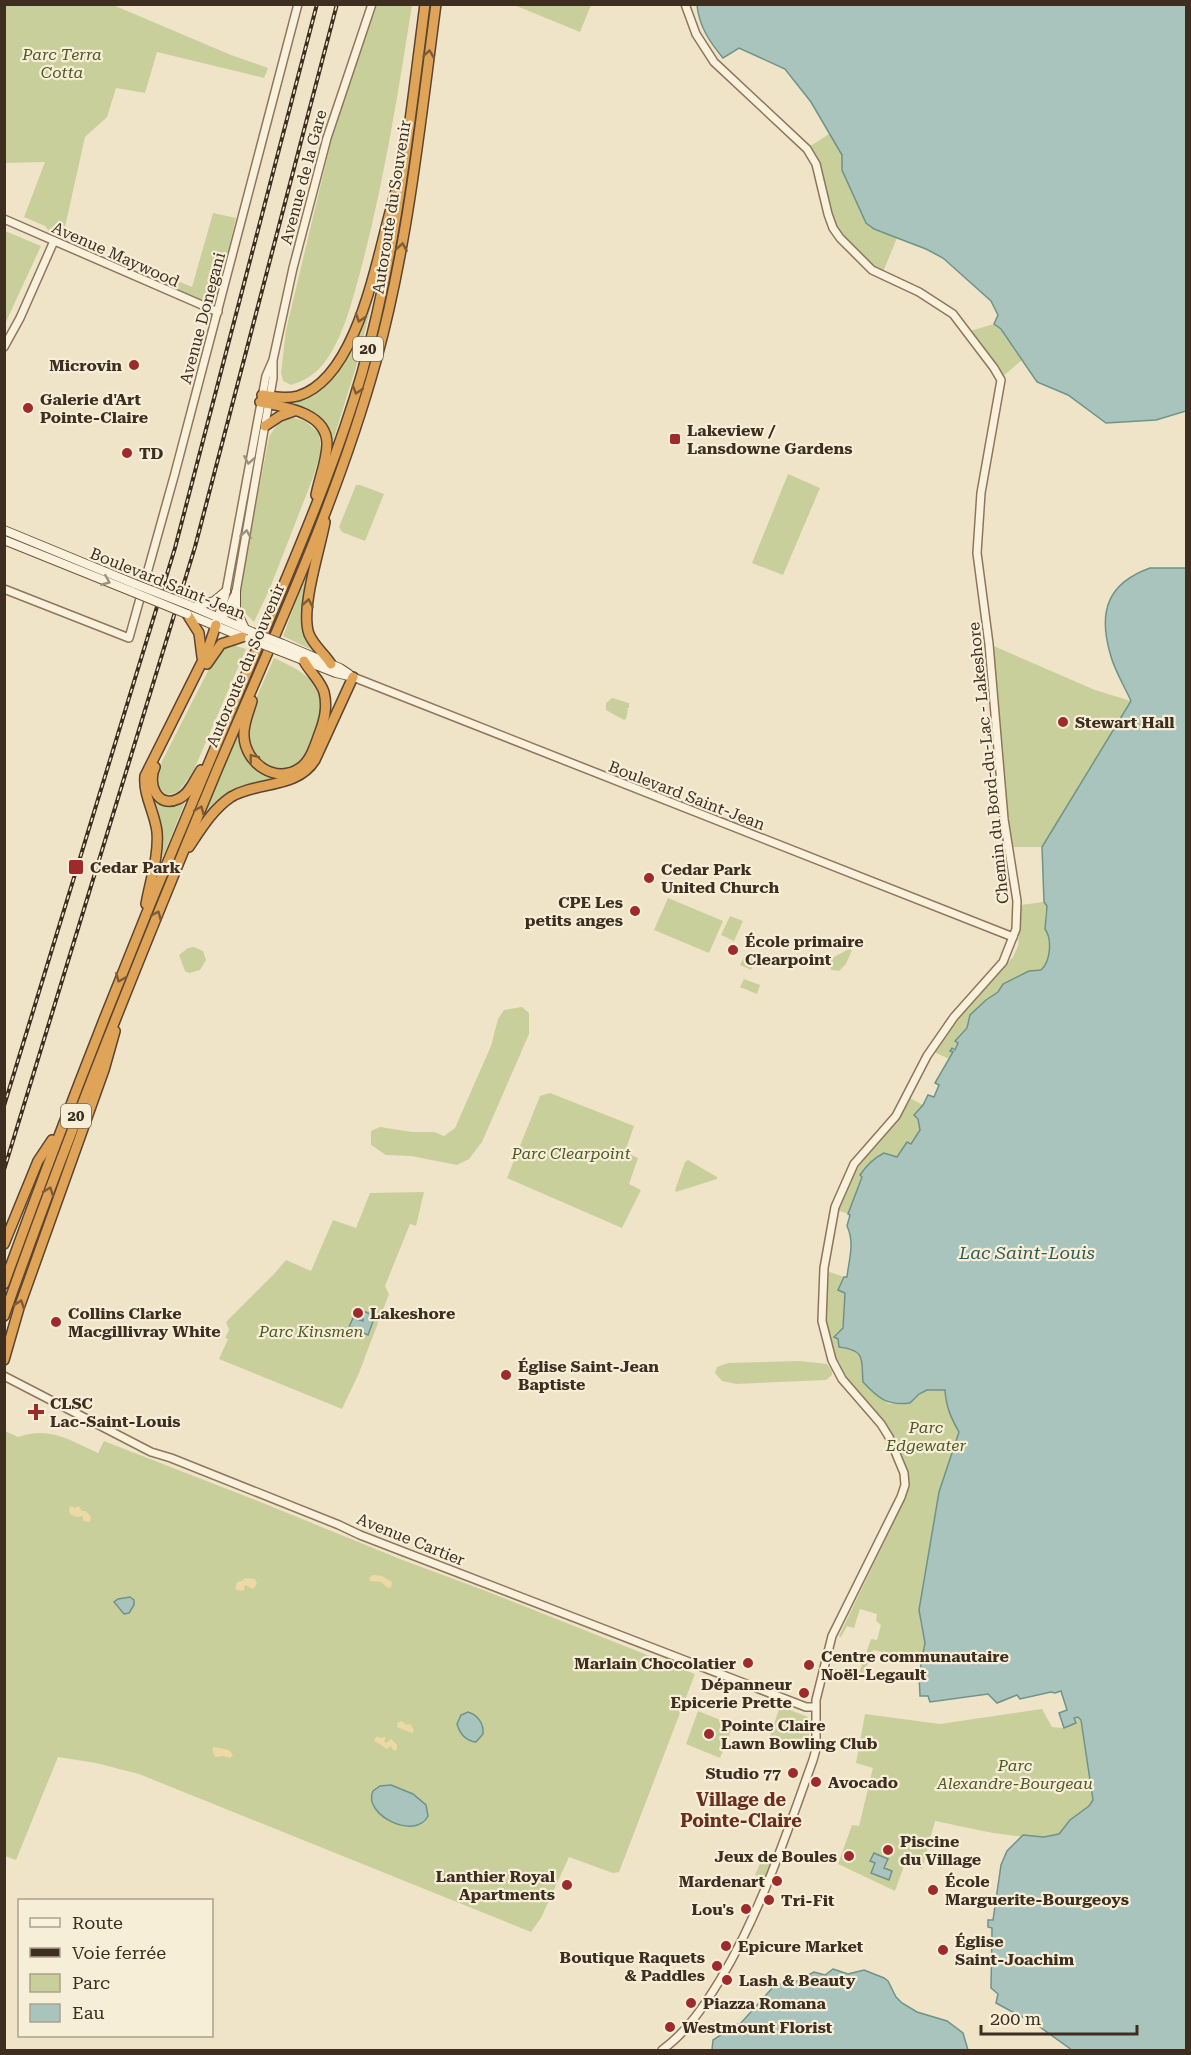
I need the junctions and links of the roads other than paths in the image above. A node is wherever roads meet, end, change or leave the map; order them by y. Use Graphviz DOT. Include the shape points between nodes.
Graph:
graph roads {
  1 [pos="298,4"];
  2 [pos="372,4"];
  3 [pos="425,4"];
  4 [pos="436,4"];
  5 [pos="685,4"];
  6 [pos="404,169"];
  7 [pos="4,219"];
  8 [pos="54,241"];
  9 [pos="218,312"];
  10 [pos="4,347"];
  11 [pos="265,399"];
  12 [pos="294,411"];
  13 [pos="265,426"];
  14 [pos="329,502"];
  15 [pos="309,523"];
  16 [pos="4,530"];
  17 [pos="4,540"];
  18 [pos="4,589"];
  19 [pos="226,591"];
  20 [pos="236,592"];
  21 [pos="190,609"];
  22 [pos="218,621"];
  23 [pos="247,634"];
  24 [pos="281,648"];
  25 [pos="267,652"];
  26 [pos="202,660"];
  27 [pos="304,661"];
  28 [pos="331,664"];
  29 [pos="353,676"];
  30 [pos="214,750"];
  31 [pos="178,864"];
  32 [pos="142,924"];
  33 [pos="1013,937"];
  34 [pos="126,988"];
  35 [pos="61,1126"];
  36 [pos="4,1244"];
  37 [pos="4,1284"];
  38 [pos="4,1316"];
  39 [pos="4,1360"];
  40 [pos="4,1376"];
  41 [pos="815,1707"];
  42 [pos="662,2050"];
  1 -- 9 [label="street, Avenue Donegani"];
  2 -- 11 [label="street, Avenue de la Gare" via="324,149"];
  3 -- 6 [label="highway, Autoroute du Souvenir / 20"];
  14 -- 4 [label="highway, Autoroute du Souvenir / 20, one-way" via="359,417 390,304 409,204"];
  5 -- 33 [label="street, Chemin du Bord-du-Lac - Lakeshore" via="696,34 714,62 814,159 828,214 840,238 872,270 919,292 953,314 1001,380 981,493 977,554 1004,819 1017,905"];
  6 -- 11 [label="highway, one-way" via="359,322 345,352 326,378 310,390 291,397"];
  6 -- 15 [label="highway, Autoroute du Souvenir / 20, one-way" via="369,345 344,432"];
  7 -- 8 [label="street, Avenue Maywood"];
  8 -- 9 [label="street, Avenue Maywood"];
  8 -- 10 [label="street"];
  9 -- 18 [label="street, Avenue Donegani" via="129,638"];
  11 -- 12 [label="highway"];
  11 -- 13 [label="street, Avenue de la Gare"];
  11 -- 19 [label="street, Avenue de la Gare, one-way"];
  12 -- 13 [label="highway"];
  12 -- 15 [label="highway" via="318,422 327,440"];
  20 -- 13 [label="street, Avenue de la Gare, one-way"];
  14 -- 25 [label="highway, Autoroute du Souvenir / 20"];
  28 -- 14 [label="highway, one-way" via="313,642 306,617"];
  15 -- 30 [label="highway, Autoroute du Souvenir / 20"];
  16 -- 21 [label="main road, Boulevard Saint-Jean, bridge"];
  17 -- 21 [label="main road, Boulevard Saint-Jean, one-way, bridge" via="133,592"];
  19 -- 21 [label="main road" via="214,601"];
  19 -- 22 [label="street, Avenue de la Gare"];
  20 -- 22 [label="street, Avenue de la Gare"];
  20 -- 23 [label="main road" via="236,610"];
  21 -- 22 [label="main road, Boulevard Saint-Jean"];
  21 -- 26 [label="highway" via="199,633"];
  22 -- 23 [label="main road, Boulevard Saint-Jean"];
  22 -- 26 [label="highway"];
  23 -- 24 [label="main road, Boulevard Saint-Jean, bridge"];
  23 -- 30 [label="highway" via="223,642 213,654 152,772 154,791 167,801 180,798"];
  24 -- 27 [label="main road, Boulevard Saint-Jean"];
  24 -- 28 [label="main road, Boulevard Saint-Jean"];
  27 -- 25 [label="highway, one-way" via="324,692 324,722 303,765 288,774 272,773 250,756 243,735"];
  31 -- 25 [label="highway, Autoroute du Souvenir / 20, one-way"];
  26 -- 32 [label="highway" via="145,776 157,838"];
  27 -- 29 [label="main road, Boulevard Saint-Jean" via="336,674"];
  28 -- 29 [label="main road, Boulevard Saint-Jean"];
  29 -- 31 [label="highway" via="308,770 296,778 248,789 227,800"];
  29 -- 33 [label="street, Boulevard Saint-Jean"];
  30 -- 32 [label="highway, Autoroute du Souvenir / 20"];
  34 -- 31 [label="highway, Autoroute du Souvenir / 20, one-way"];
  32 -- 35 [label="highway, Autoroute du Souvenir / 20, one-way"];
  33 -- 41 [label="street, Chemin du Bord-du-Lac - Lakeshore" via="1001,964 940,1036 893,1120 854,1164 833,1213 824,1268 825,1338 842,1378 889,1437 904,1473 904,1485 835,1629"];
  38 -- 34 [label="highway, Autoroute du Souvenir / 20, one-way"];
  39 -- 34 [label="highway, one-way" via="107,1060"];
  35 -- 36 [label="highway" via="38,1161"];
  35 -- 37 [label="highway, Autoroute du Souvenir / 20"];
  40 -- 41 [label="street, Avenue Cartier" via="151,1452 696,1666"];
  41 -- 42 [label="street, Chemin du Bord-du-Lac - Lakeshore" via="813,1760 740,1944 694,2020"];
}
